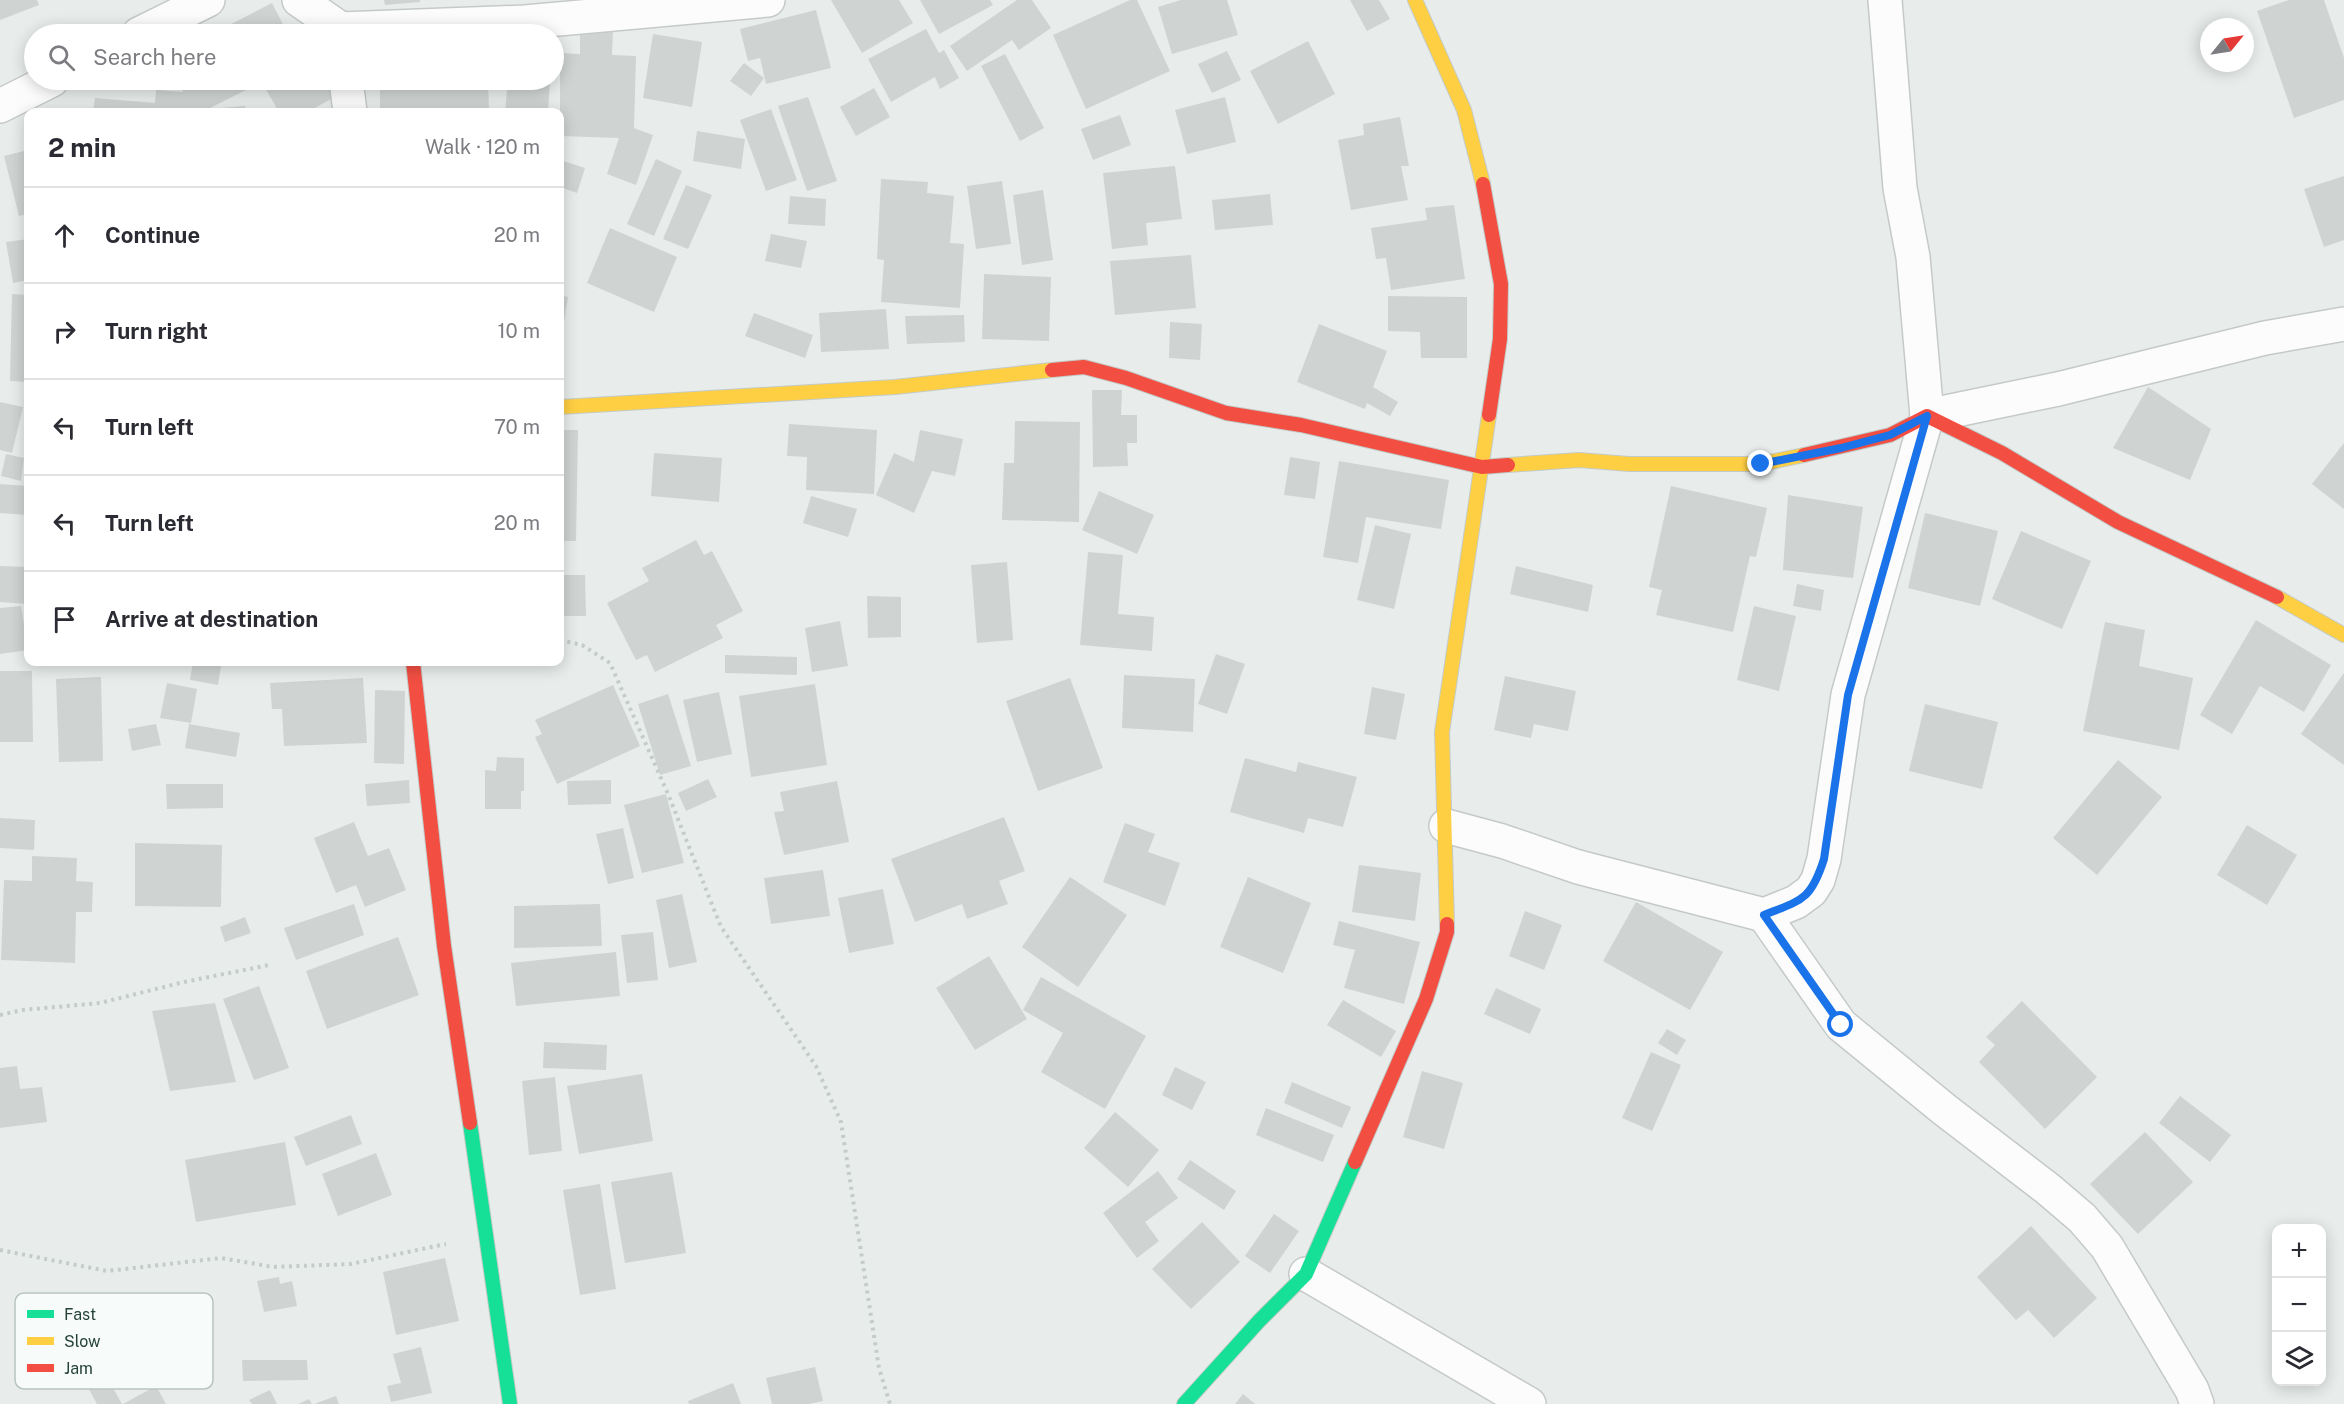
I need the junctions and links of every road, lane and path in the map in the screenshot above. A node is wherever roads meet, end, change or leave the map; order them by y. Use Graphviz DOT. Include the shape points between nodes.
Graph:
graph roads {
  1 [pos="208,0"];
  2 [pos="299,0"];
  3 [pos="768,0"];
  4 [pos="1415,0"];
  5 [pos="1885,0"];
  6 [pos="340,21"];
  7 [pos="159,24"];
  8 [pos="32,90"];
  9 [pos="347,90"];
  10 [pos="0,106"];
  11 [pos="350,108"];
  12 [pos="2344,324"];
  13 [pos="564,407"];
  14 [pos="1927,416"];
  15 [pos="1482,467"];
  16 [pos="2344,635"];
  17 [pos="564,641"];
  18 [pos="413,666"];
  19 [pos="1446,826"];
  20 [pos="1764,915"];
  21 [pos="269,965"];
  22 [pos="0,1015"];
  23 [pos="485,1236"];
  24 [pos="0,1250"];
  25 [pos="1306,1274"];
  26 [pos="510,1404"];
  27 [pos="890,1404"];
  28 [pos="1185,1404"];
  29 [pos="1529,1404"];
  30 [pos="2197,1404"];
  1 -- 7 [label="street"];
  2 -- 6 [label="street"];
  3 -- 6 [label="street" via="525,22"];
  4 -- 15 [label="street" via="1464,110 1482,176 1500,284 1500,339"];
  5 -- 14 [label="street" via="1900,188 1913,257"];
  8 -- 10 [label="street"];
  9 -- 11 [label="street"];
  12 -- 14 [label="street" via="2265,338 2058,389"];
  13 -- 15 [label="street" via="895,387 1084,367 1226,413 1301,425"];
  14 -- 15 [label="street" via="1890,435 1761,464 1579,460"];
  14 -- 16 [label="street" via="2002,453 2118,522 2287,602"];
  14 -- 20 [label="street" via="1848,695 1818,880 1796,902"];
  15 -- 19 [label="street" via="1442,732"];
  17 -- 27 [label="path" via="582,645 609,663 668,794 721,927 816,1066 841,1122 879,1368"];
  18 -- 23 [label="street" via="444,946"];
  19 -- 20 [label="street" via="1578,867"];
  19 -- 25 [label="street" via="1447,932 1438,964"];
  20 -- 30 [label="street" via="1841,1025 2088,1225 2107,1247"];
  21 -- 22 [label="path" via="100,1003"];
  23 -- 24 [label="path" via="351,1264 273,1268 221,1258 107,1271"];
  23 -- 26 [label="street"];
  25 -- 28 [label="street"];
  25 -- 29 [label="street"];
}
